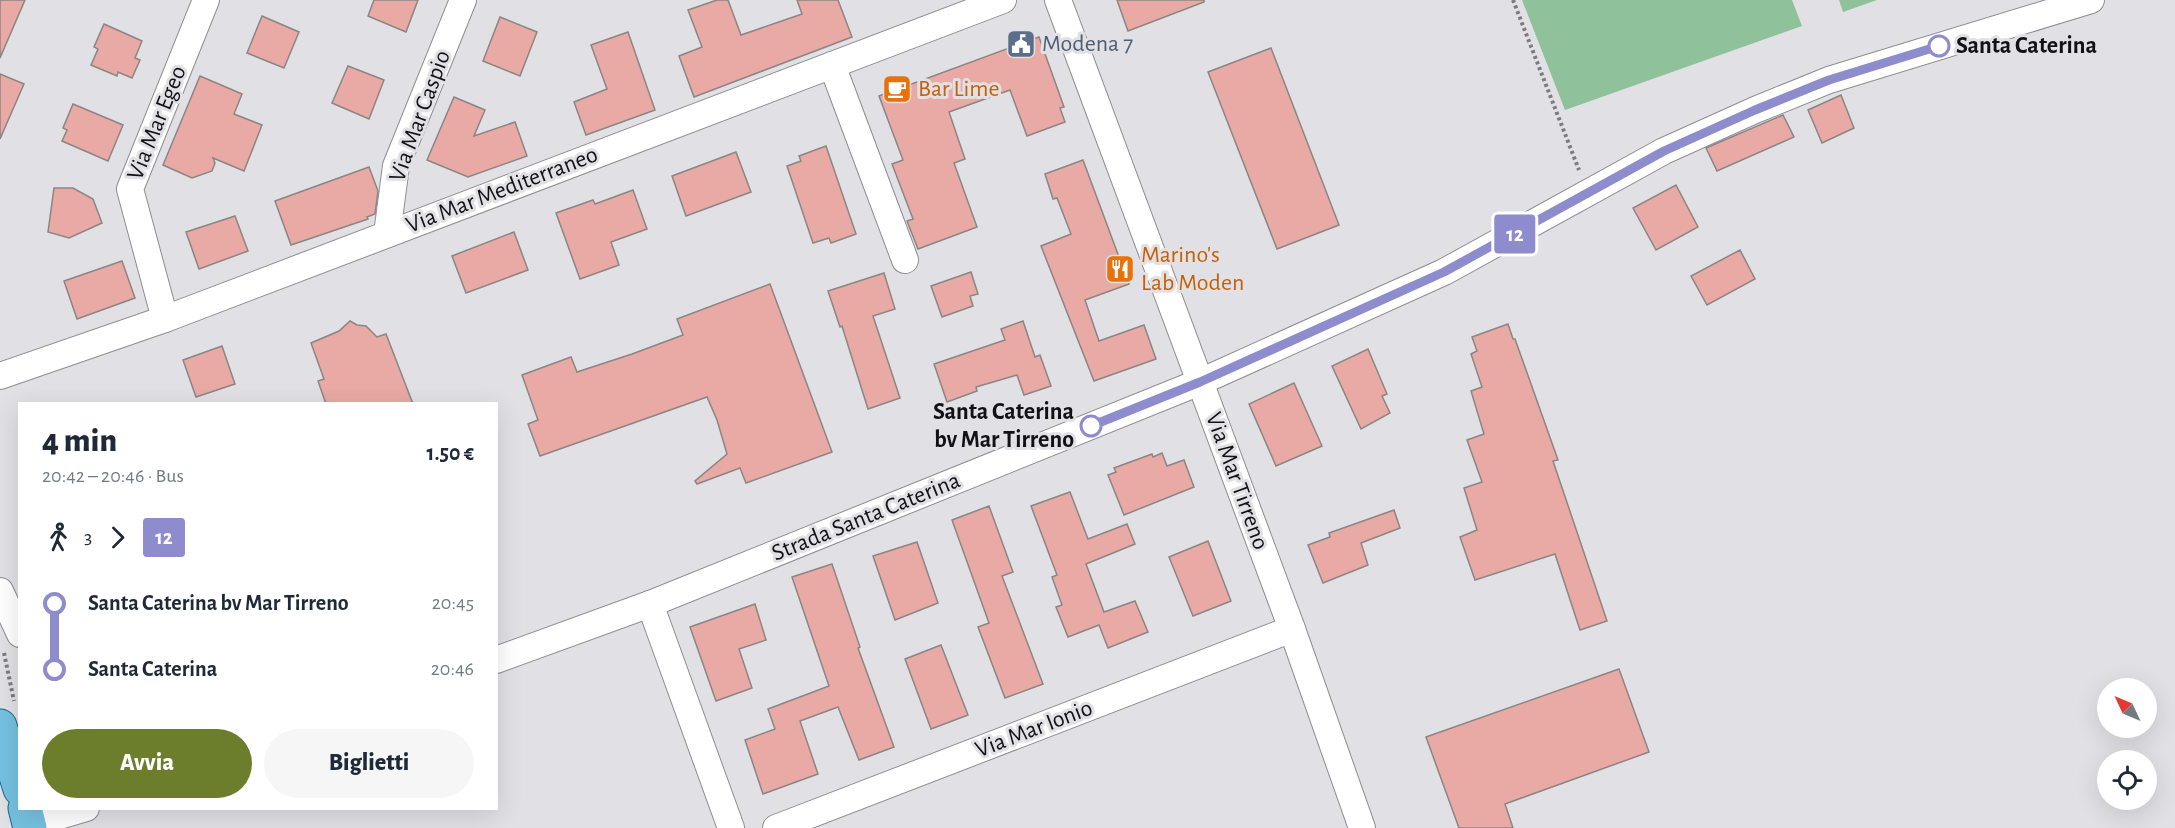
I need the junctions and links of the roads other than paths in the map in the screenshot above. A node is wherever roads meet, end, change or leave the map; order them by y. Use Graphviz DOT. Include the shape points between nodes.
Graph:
graph roads {
  1 [pos="206,0"];
  2 [pos="463,0"];
  3 [pos="1003,0"];
  4 [pos="1058,0"];
  5 [pos="2091,0"];
  6 [pos="832,65"];
  7 [pos="387,234"];
  8 [pos="905,260"];
  9 [pos="165,319"];
  10 [pos="0,376"];
  11 [pos="1200,382"];
  12 [pos="0,591"];
  13 [pos="651,604"];
  14 [pos="1292,629"];
  15 [pos="11,640"];
  16 [pos="498,659"];
  17 [pos="11,730"];
  18 [pos="18,776"];
  19 [pos="77,810"];
  20 [pos="93,810"];
  21 [pos="17,823"];
  22 [pos="89,828"];
  23 [pos="731,828"];
  24 [pos="776,828"];
  25 [pos="1362,828"];
  1 -- 9 [label="street, Via Mar Egeo" via="130,189"];
  2 -- 7 [label="street, Via Mar Caspio" via="396,166"];
  3 -- 6 [label="street, Via Mar Mediterraneo"];
  4 -- 11 [label="street, Via Mar Tirreno"];
  5 -- 11 [label="street, Strada Santa Caterina" via="1829,80 1755,110 1664,151 1444,272"];
  6 -- 7 [label="street, Via Mar Mediterraneo"];
  6 -- 8 [label="street"];
  7 -- 9 [label="street, Via Mar Mediterraneo"];
  9 -- 10 [label="street, Via Mar Mediterraneo"];
  11 -- 13 [label="street, Strada Santa Caterina"];
  11 -- 14 [label="street, Via Mar Tirreno"];
  12 -- 15 [label="street"];
  13 -- 16 [label="street, Strada Santa Caterina"];
  13 -- 23 [label="street"];
  14 -- 24 [label="street, Via Mar Ionio"];
  14 -- 25 [label="street, Via Mar Tirreno"];
  17 -- 18 [label="main road"];
  19 -- 21 [label="street"];
  20 -- 22 [label="street"];
}
